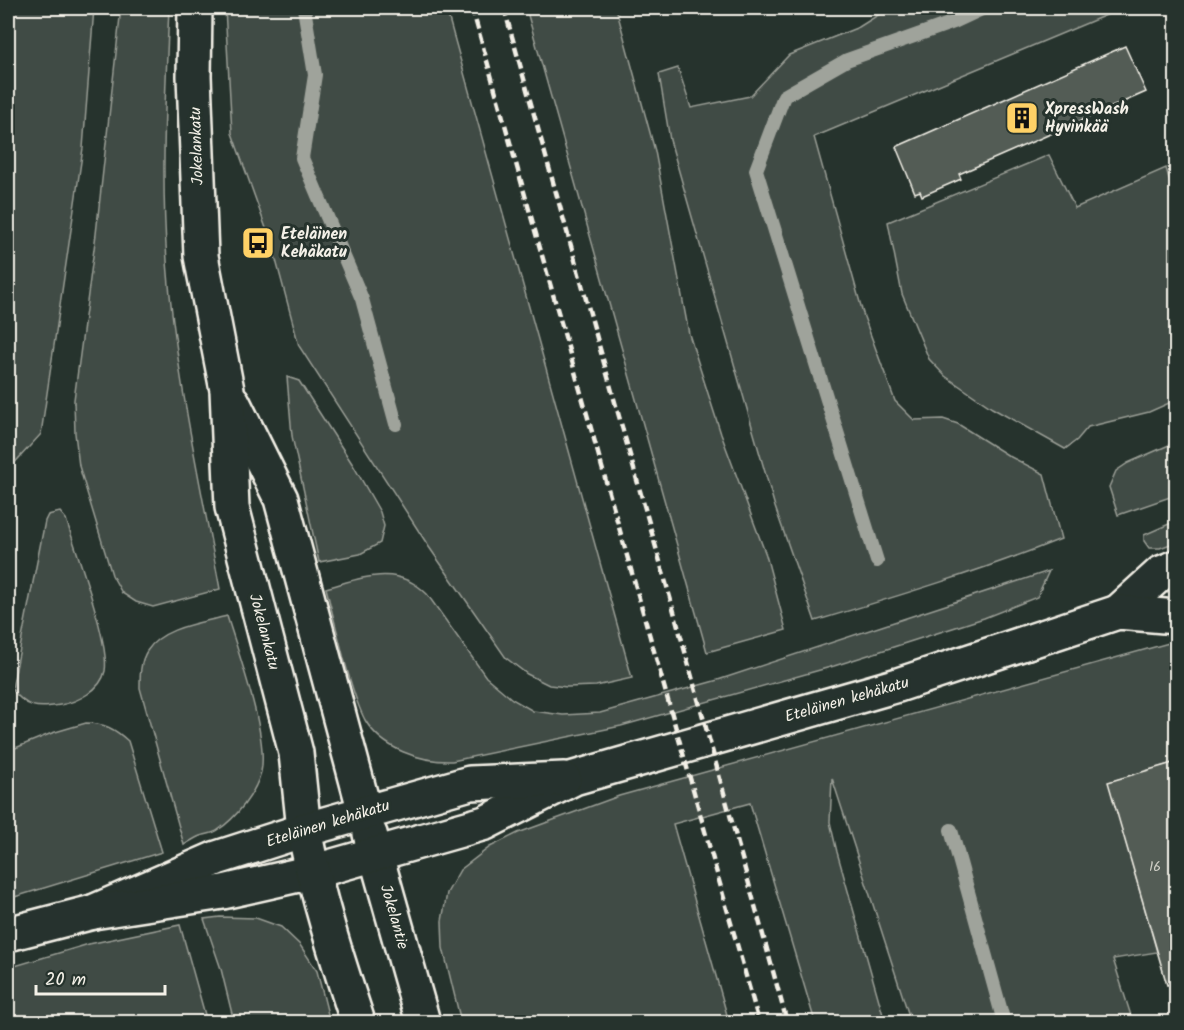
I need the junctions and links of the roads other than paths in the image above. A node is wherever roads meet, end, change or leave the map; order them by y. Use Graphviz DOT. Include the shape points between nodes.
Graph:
graph roads {
  1 [pos="195,8"];
  2 [pos="227,390"];
  3 [pos="1176,567"];
  4 [pos="1118,612"];
  5 [pos="1176,617"];
  6 [pos="574,778"];
  7 [pos="364,812"];
  8 [pos="304,830"];
  9 [pos="376,854"];
  10 [pos="312,872"];
  11 [pos="93,912"];
  12 [pos="8,934"];
  13 [pos="358,1023"];
  14 [pos="423,1023"];
  1 -- 2 [label="street, Jokelankatu" via="201,256"];
  2 -- 7 [label="street, Jokelankatu" via="281,500"];
  2 -- 8 [label="street, Jokelankatu" via="232,507 296,753"];
  3 -- 4 [label="street, Eteläinen kehäkatu" via="1161,573"];
  4 -- 5 [label="street, Eteläinen kehäkatu"];
  4 -- 6 [label="street, Eteläinen kehäkatu" via="898,685"];
  6 -- 7 [label="street, Eteläinen kehäkatu" via="470,783"];
  6 -- 9 [label="street, Eteläinen kehäkatu" via="485,824"];
  7 -- 8 [label="street, Eteläinen kehäkatu"];
  7 -- 9 [label="street, Jokelantie"];
  8 -- 10 [label="street, Jokelankatu"];
  8 -- 11 [label="street, Eteläinen kehäkatu" via="217,858"];
  9 -- 10 [label="street, Eteläinen kehäkatu"];
  9 -- 14 [label="street, Jokelantie"];
  10 -- 11 [label="street, Eteläinen kehäkatu" via="223,892"];
  10 -- 13 [label="street"];
  11 -- 12 [label="street, Eteläinen kehäkatu"];
}
